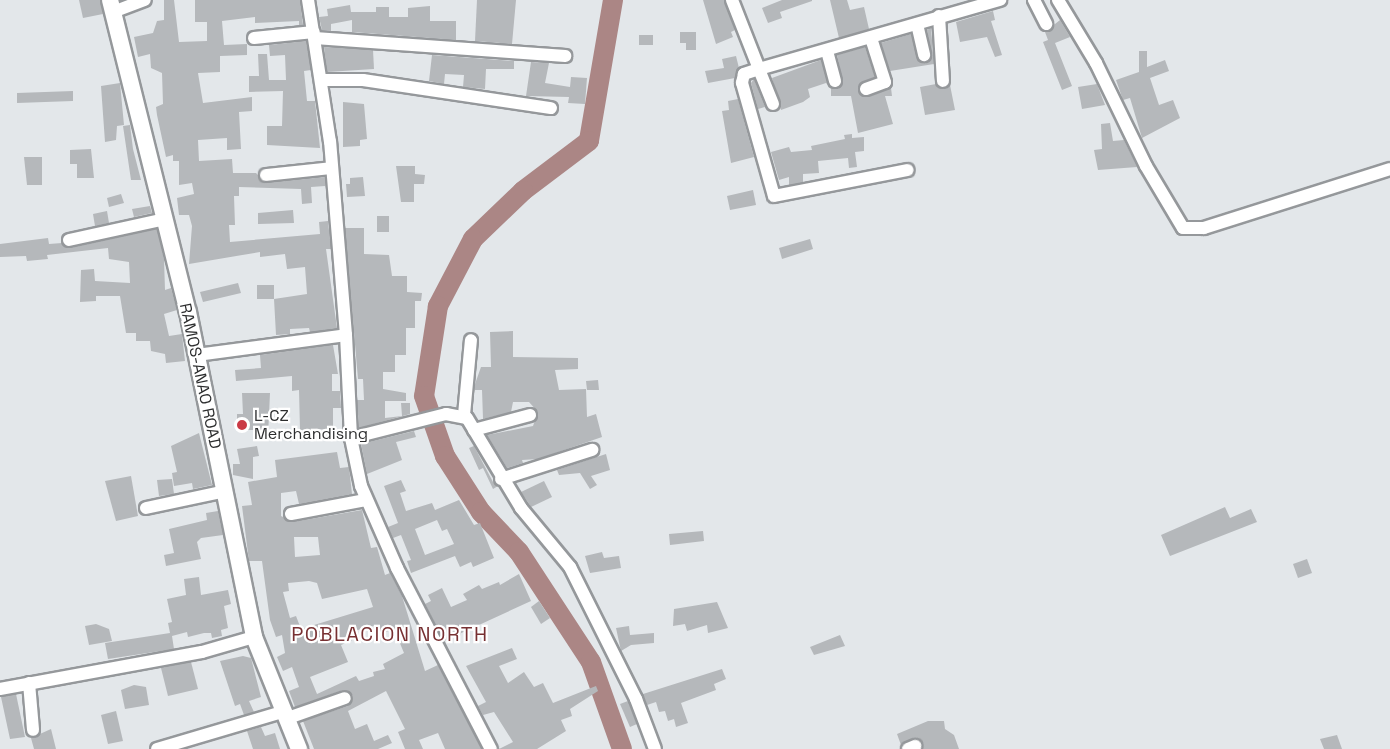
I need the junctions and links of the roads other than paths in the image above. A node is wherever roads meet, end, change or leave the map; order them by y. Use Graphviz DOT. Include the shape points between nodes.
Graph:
graph roads {
  1 [pos="145,0"];
  2 [pos="308,0"];
  3 [pos="732,0"];
  4 [pos="996,0"];
  5 [pos="1034,0"];
  6 [pos="1058,0"];
  7 [pos="111,6"];
  8 [pos="939,16"];
  9 [pos="917,24"];
  10 [pos="1046,24"];
  11 [pos="314,35"];
  12 [pos="254,38"];
  13 [pos="871,38"];
  14 [pos="827,51"];
  15 [pos="924,55"];
  16 [pos="565,56"];
  17 [pos="759,69"];
  18 [pos="321,80"];
  19 [pos="836,81"];
  20 [pos="943,81"];
  21 [pos="866,89"];
  22 [pos="773,104"];
  23 [pos="552,108"];
  24 [pos="332,168"];
  25 [pos="1390,169"];
  26 [pos="908,170"];
  27 [pos="266,175"];
  28 [pos="165,219"];
  29 [pos="69,240"];
  30 [pos="346,335"];
  31 [pos="471,340"];
  32 [pos="197,355"];
  33 [pos="464,415"];
  34 [pos="530,415"];
  35 [pos="474,430"];
  36 [pos="351,438"];
  37 [pos="592,450"];
  38 [pos="501,479"];
  39 [pos="225,491"];
  40 [pos="366,500"];
  41 [pos="146,508"];
  42 [pos="291,514"];
  43 [pos="254,637"];
  44 [pos="29,683"];
  45 [pos="0,690"];
  46 [pos="345,698"];
  47 [pos="286,714"];
  48 [pos="33,730"];
  49 [pos="157,749"];
  50 [pos="299,749"];
  51 [pos="491,749"];
  52 [pos="655,749"];
  1 -- 7 [label="street"];
  2 -- 11 [label="street"];
  3 -- 17 [label="street"];
  4 -- 8 [label="street"];
  5 -- 10 [label="street"];
  6 -- 25 [label="street" via="1096,63 1146,166 1183,228 1204,228"];
  7 -- 28 [label="main road, RAMOS-ANAO ROAD"];
  8 -- 9 [label="street"];
  8 -- 20 [label="street"];
  9 -- 13 [label="street"];
  9 -- 15 [label="street"];
  11 -- 12 [label="street"];
  11 -- 16 [label="street"];
  11 -- 18 [label="street"];
  13 -- 14 [label="street"];
  13 -- 21 [label="street" via="885,82"];
  14 -- 17 [label="street"];
  14 -- 19 [label="street"];
  17 -- 22 [label="street"];
  17 -- 26 [label="street" via="744,74 742,82 774,196"];
  18 -- 23 [label="street" via="363,80"];
  18 -- 24 [label="street"];
  24 -- 27 [label="street"];
  24 -- 30 [label="street"];
  28 -- 29 [label="street"];
  28 -- 32 [label="main road, RAMOS-ANAO ROAD"];
  30 -- 32 [label="street"];
  30 -- 36 [label="street"];
  31 -- 33 [label="street"];
  32 -- 39 [label="main road, RAMOS-ANAO ROAD"];
  33 -- 35 [label="street"];
  33 -- 36 [label="street" via="446,414"];
  34 -- 35 [label="street"];
  35 -- 38 [label="street"];
  36 -- 40 [label="street"];
  37 -- 38 [label="street"];
  38 -- 52 [label="street" via="570,567 636,699"];
  39 -- 41 [label="street"];
  39 -- 43 [label="main road, RAMOS-ANAO ROAD"];
  40 -- 42 [label="street"];
  40 -- 51 [label="street"];
  43 -- 44 [label="street" via="202,652"];
  43 -- 47 [label="main road, RAMOS-ANAO ROAD"];
  44 -- 45 [label="street"];
  44 -- 48 [label="street"];
  46 -- 47 [label="street"];
  47 -- 49 [label="street"];
  47 -- 50 [label="main road, RAMOS-ANAO ROAD"];
}
